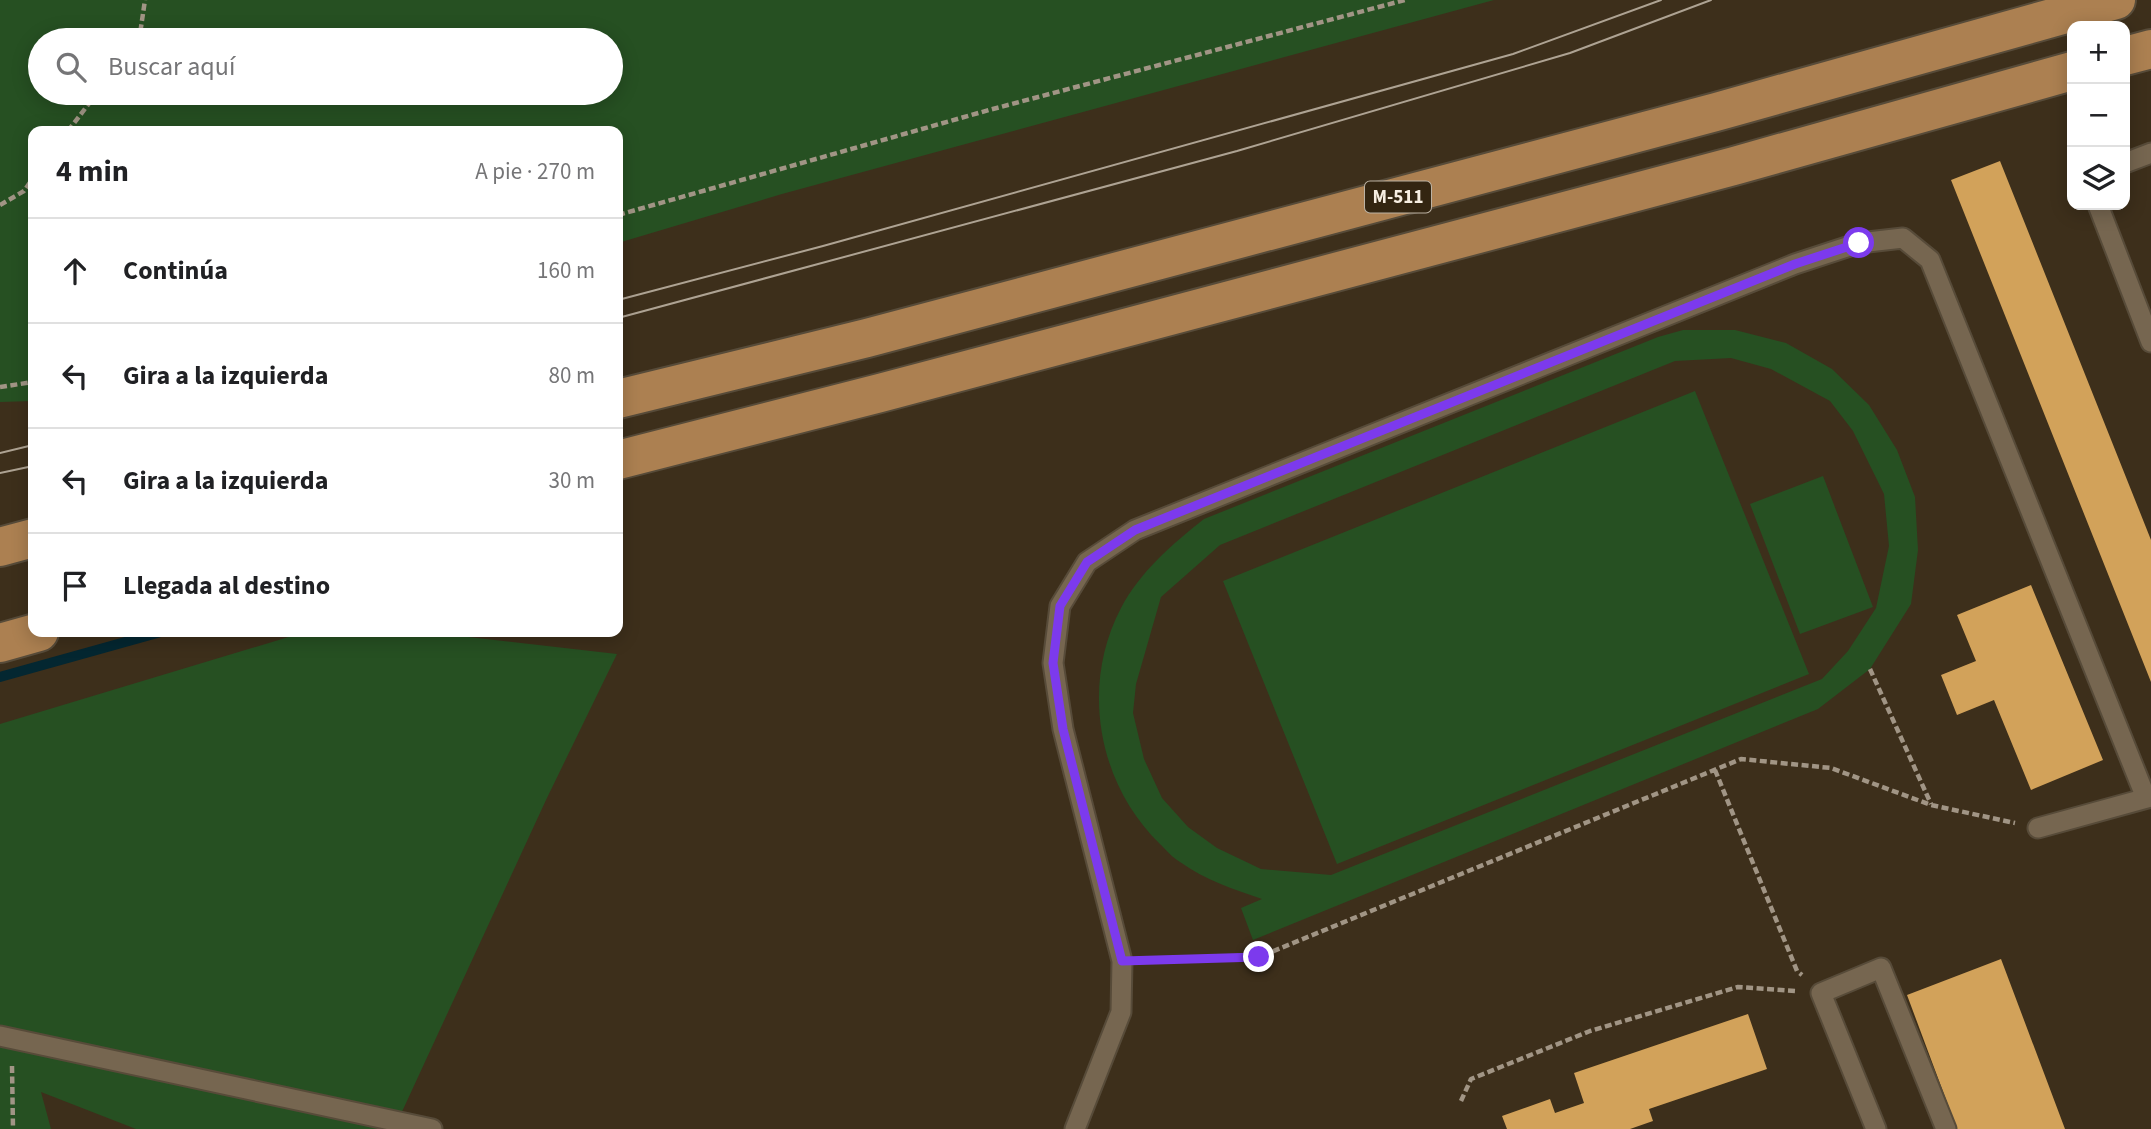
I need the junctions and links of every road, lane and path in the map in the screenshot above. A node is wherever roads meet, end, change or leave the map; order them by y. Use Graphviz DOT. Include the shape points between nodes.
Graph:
graph roads {
  1 [pos="145,0"];
  2 [pos="1405,0"];
  3 [pos="2116,0"];
  4 [pos="141,28"];
  5 [pos="2151,49"];
  6 [pos="2130,55"];
  7 [pos="2067,72"];
  8 [pos="88,105"];
  9 [pos="72,126"];
  10 [pos="2151,153"];
  11 [pos="2130,161"];
  12 [pos="28,185"];
  13 [pos="0,205"];
  14 [pos="2100,210"];
  15 [pos="623,214"];
  16 [pos="2151,342"];
  17 [pos="28,383"];
  18 [pos="0,387"];
  19 [pos="623,397"];
  20 [pos="623,459"];
  21 [pos="28,532"];
  22 [pos="0,534"];
  23 [pos="28,539"];
  24 [pos="0,547"];
  25 [pos="28,608"];
  26 [pos="0,615"];
  27 [pos="28,635"];
  28 [pos="0,643"];
  29 [pos="1870,670"];
  30 [pos="1715,770"];
  31 [pos="2149,798"];
  32 [pos="1931,805"];
  33 [pos="2038,828"];
  34 [pos="1122,961"];
  35 [pos="1797,971"];
  36 [pos="1821,993"];
  37 [pos="6,1036"];
  38 [pos="1461,1101"];
  39 [pos="13,1129"];
  40 [pos="432,1129"];
  41 [pos="1075,1129"];
  42 [pos="1876,1129"];
  43 [pos="1946,1129"];
  1 -- 4 [label="path"];
  2 -- 15 [label="path" via="1003,106"];
  3 -- 19 [label="highway, M-511" via="867,338"];
  5 -- 6 [label="highway"];
  7 -- 20 [label="highway" via="1707,174"];
  8 -- 9 [label="path"];
  10 -- 11 [label="lane"];
  12 -- 13 [label="path"];
  14 -- 16 [label="lane"];
  17 -- 18 [label="path"];
  21 -- 22 [label="highway"];
  23 -- 24 [label="highway"];
  25 -- 26 [label="highway"];
  27 -- 28 [label="highway"];
  29 -- 32 [label="path"];
  30 -- 32 [label="path" via="1741,759 1831,768"];
  30 -- 34 [label="path" via="1259,957"];
  30 -- 35 [label="path"];
  31 -- 33 [label="lane"];
  31 -- 34 [label="lane" via="1930,260 1903,238 1859,243 1795,264 1135,530 1087,562 1060,606 1053,663 1063,729"];
  32 -- 33 [label="path"];
  34 -- 41 [label="lane" via="1121,1012"];
  36 -- 38 [label="path" via="1738,987 1590,1031 1471,1079"];
  36 -- 42 [label="lane"];
  36 -- 43 [label="lane" via="1881,968"];
  37 -- 39 [label="path"];
  37 -- 40 [label="lane"];
}
